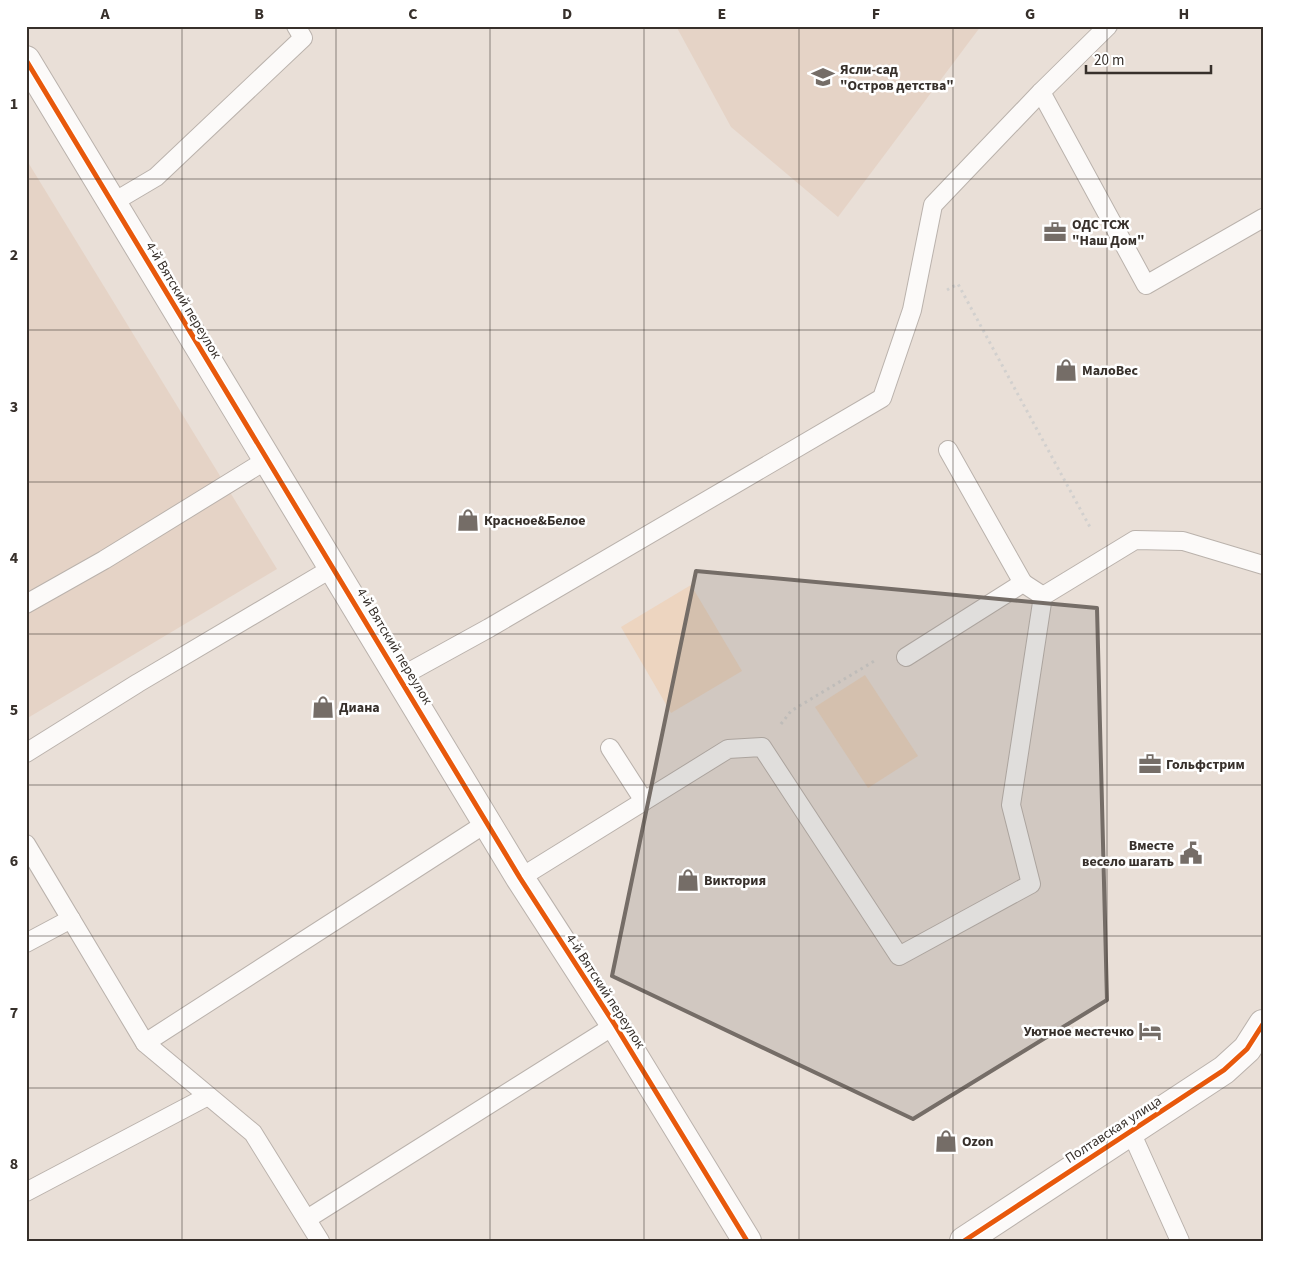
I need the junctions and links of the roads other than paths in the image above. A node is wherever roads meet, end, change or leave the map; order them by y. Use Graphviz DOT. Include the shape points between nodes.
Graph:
graph roads {
  1 [pos="296,26"];
  2 [pos="1108,26"];
  3 [pos="26,60"];
  4 [pos="1041,92"];
  5 [pos="112,203"];
  6 [pos="1263,218"];
  7 [pos="948,450"];
  8 [pos="268,459"];
  9 [pos="1261,561"];
  10 [pos="334,567"];
  11 [pos="1023,583"];
  12 [pos="1043,596"];
  13 [pos="26,604"];
  14 [pos="906,657"];
  15 [pos="400,677"];
  16 [pos="610,748"];
  17 [pos="26,753"];
  18 [pos="644,801"];
  19 [pos="488,822"];
  20 [pos="26,844"];
  21 [pos="520,878"];
  22 [pos="71,919"];
  23 [pos="26,943"];
  24 [pos="1263,1024"];
  25 [pos="615,1025"];
  26 [pos="145,1043"];
  27 [pos="208,1096"];
  28 [pos="1131,1132"];
  29 [pos="26,1192"];
  30 [pos="307,1219"];
  31 [pos="320,1241"];
  32 [pos="747,1241"];
  33 [pos="964,1241"];
  34 [pos="1180,1241"];
  1 -- 5 [label="lane" via="303,38 156,177"];
  2 -- 4 [label="lane"];
  3 -- 5 [label="street, 4-й Вятский переулок"];
  4 -- 6 [label="lane" via="1146,286"];
  4 -- 15 [label="lane" via="933,205 912,310 882,398"];
  5 -- 8 [label="street, 4-й Вятский переулок"];
  7 -- 11 [label="lane"];
  8 -- 10 [label="street, 4-й Вятский переулок"];
  8 -- 13 [label="lane"];
  9 -- 12 [label="lane" via="1183,541 1135,540"];
  10 -- 15 [label="street, 4-й Вятский переулок"];
  10 -- 17 [label="lane"];
  11 -- 12 [label="lane"];
  11 -- 14 [label="lane"];
  12 -- 18 [label="lane" via="1011,805 1031,884 899,956 762,747 728,749"];
  15 -- 19 [label="street, 4-й Вятский переулок"];
  16 -- 18 [label="lane"];
  18 -- 21 [label="lane"];
  19 -- 21 [label="street, 4-й Вятский переулок"];
  19 -- 26 [label="lane"];
  20 -- 22 [label="lane"];
  21 -- 25 [label="street, 4-й Вятский переулок"];
  22 -- 23 [label="lane"];
  22 -- 26 [label="lane"];
  24 -- 28 [label="street, Полтавская улица" via="1247,1048 1224,1070"];
  25 -- 30 [label="lane"];
  25 -- 32 [label="street, 4-й Вятский переулок"];
  26 -- 27 [label="lane"];
  27 -- 29 [label="lane"];
  27 -- 30 [label="lane" via="253,1133"];
  28 -- 33 [label="street, Полтавская улица"];
  28 -- 34 [label="lane"];
  30 -- 31 [label="lane"];
}
